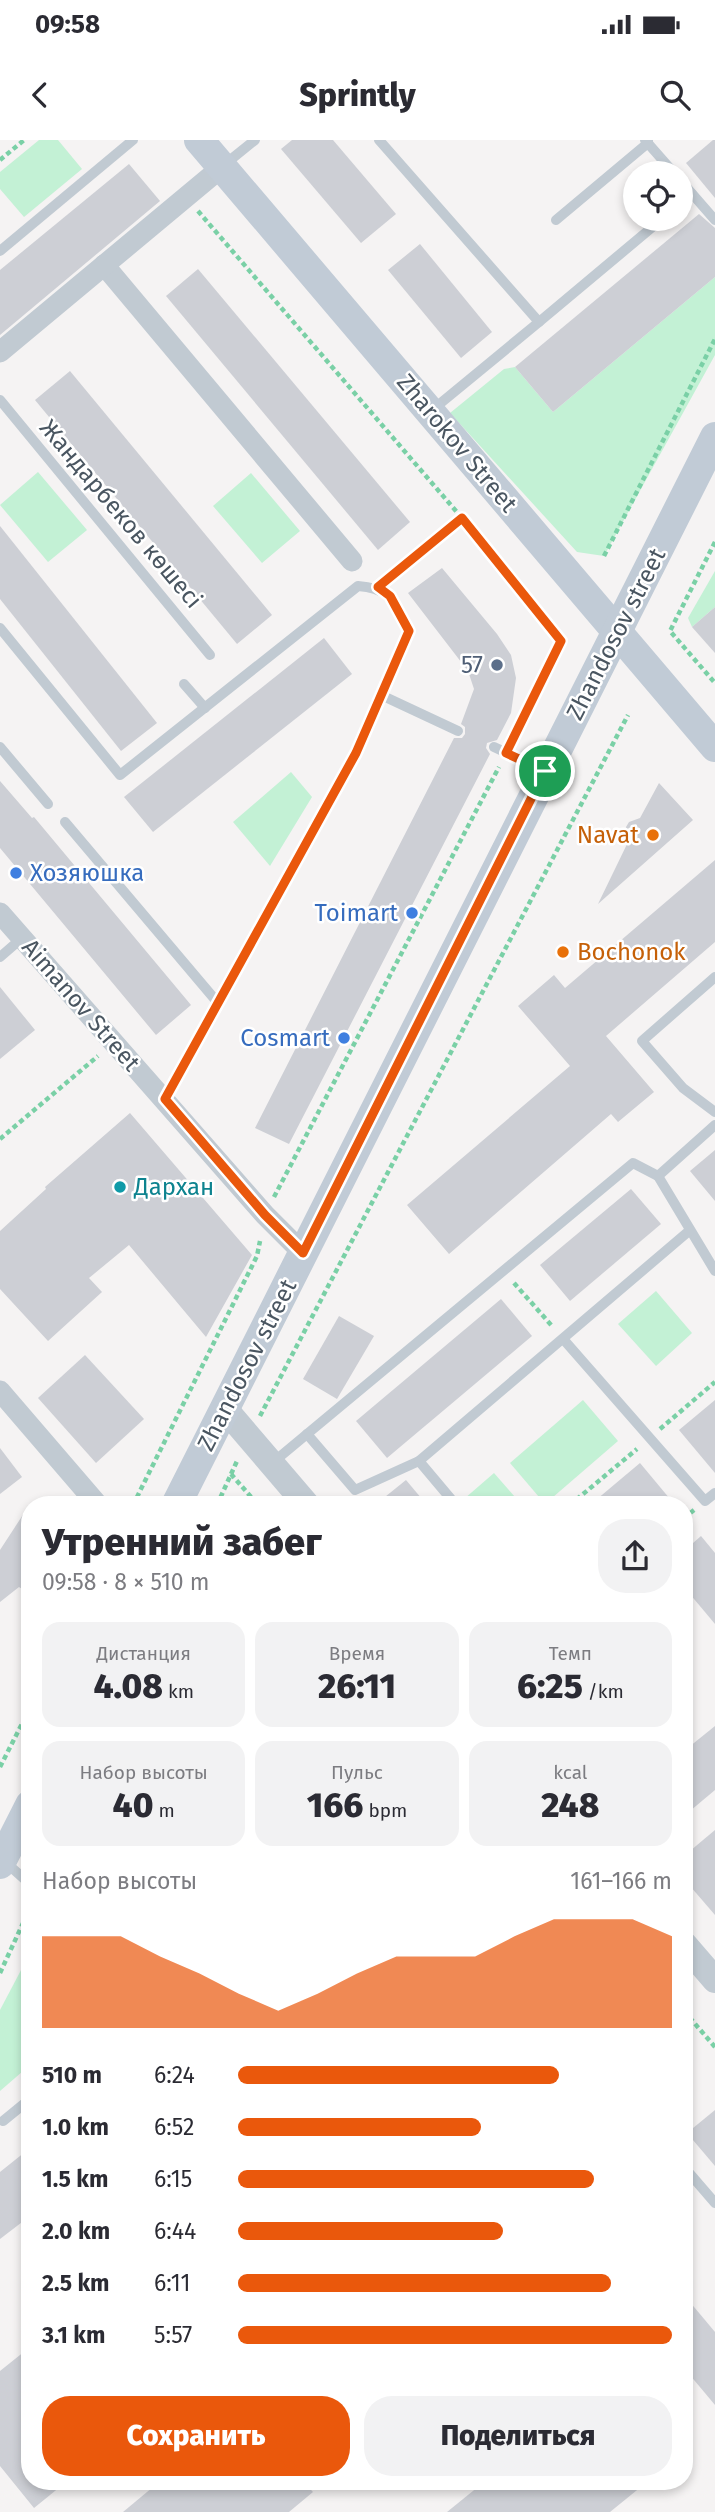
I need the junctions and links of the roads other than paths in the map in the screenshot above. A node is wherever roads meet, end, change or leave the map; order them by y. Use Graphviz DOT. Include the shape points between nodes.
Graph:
graph roads {
  1 [pos="133,140"];
  2 [pos="199,140"];
  3 [pos="255,140"];
  4 [pos="379,140"];
  5 [pos="647,141"];
  6 [pos="664,161"];
  7 [pos="222,167"];
  8 [pos="693,195"];
  9 [pos="556,220"];
  10 [pos="715,220"];
  11 [pos="648,231"];
  12 [pos="0,251"];
  13 [pos="104,265"];
  14 [pos="539,322"];
  15 [pos="0,352"];
  16 [pos="0,400"];
  17 [pos="431,411"];
  18 [pos="715,437"];
  19 [pos="352,561"];
  20 [pos="0,628"];
  21 [pos="617,632"];
  22 [pos="210,655"];
  23 [pos="184,684"];
  24 [pos="381,695"];
  25 [pos="205,708"];
  26 [pos="458,731"];
  27 [pos="0,747"];
  28 [pos="494,747"];
  29 [pos="715,747"];
  30 [pos="545,771"];
  31 [pos="48,803"];
  32 [pos="65,822"];
  33 [pos="0,913"];
  34 [pos="22,938"];
  35 [pos="0,957"];
  36 [pos="715,977"];
  37 [pos="218,1003"];
  38 [pos="165,1099"];
  39 [pos="715,1112"];
  40 [pos="715,1125"];
  41 [pos="658,1176"];
  42 [pos="689,1231"];
  43 [pos="303,1253"];
  44 [pos="715,1271"];
  45 [pos="564,1340"];
  46 [pos="0,1391"];
  47 [pos="225,1409"];
  48 [pos="307,1434"];
  49 [pos="419,1461"];
  50 [pos="271,1464"];
  51 [pos="715,1493"];
  52 [pos="90,1496"];
  53 [pos="181,1496"];
  54 [pos="299,1496"];
  55 [pos="448,1496"];
  56 [pos="21,1822"];
  57 [pos="1,1860"];
  58 [pos="21,1877"];
  59 [pos="693,1954"];
  60 [pos="715,1980"];
  61 [pos="21,2106"];
  62 [pos="3,2121"];
  63 [pos="693,2177"];
  64 [pos="715,2203"];
  1 -- 12 [label="lane"];
  2 -- 7 [label="main road, Zharokov Street"];
  3 -- 7 [label="lane"];
  4 -- 14 [label="lane"];
  5 -- 6 [label="lane"];
  5 -- 9 [label="lane"];
  7 -- 13 [label="street"];
  7 -- 17 [label="main road, Zharokov Street"];
  8 -- 10 [label="lane"];
  11 -- 14 [label="lane"];
  13 -- 15 [label="street"];
  13 -- 19 [label="street"];
  14 -- 17 [label="lane"];
  16 -- 22 [label="lane, Жандарбеков көшесі"];
  17 -- 21 [label="main road, Zharokov Street"];
  18 -- 21 [label="main road, Zhandosov street"];
  20 -- 25 [label="lane" via="120,775"];
  21 -- 29 [label="main road, Zharokov Street"];
  21 -- 30 [label="main road, Zhandosov street"];
  23 -- 25 [label="lane"];
  24 -- 25 [label="lane" via="409,631 390,596 378,587 358,586"];
  24 -- 26 [label="lane"];
  24 -- 37 [label="lane" via="356,753"];
  27 -- 31 [label="lane"];
  28 -- 30 [label="lane"];
  30 -- 43 [label="main road, Zhandosov street"];
  32 -- 37 [label="lane"];
  33 -- 34 [label="street, Aimanov Street"];
  34 -- 35 [label="lane"];
  34 -- 38 [label="street, Aimanov Street"];
  36 -- 39 [label="lane" via="642,1041 683,1088"];
  37 -- 38 [label="lane"];
  38 -- 43 [label="street, Aimanov Street"];
  40 -- 41 [label="lane"];
  41 -- 42 [label="lane"];
  41 -- 48 [label="lane" via="633,1163"];
  42 -- 44 [label="lane"];
  42 -- 45 [label="lane"];
  43 -- 47 [label="main road, Zhandosov street"];
  45 -- 49 [label="lane"];
  45 -- 51 [label="lane" via="705,1501"];
  46 -- 52 [label="street"];
  47 -- 50 [label="street"];
  47 -- 53 [label="main road, Zhandosov street"];
  48 -- 49 [label="lane" via="355,1490"];
  48 -- 50 [label="lane"];
  49 -- 55 [label="lane"];
  50 -- 54 [label="street"];
  56 -- 57 [label="main road"];
  57 -- 58 [label="lane"];
  59 -- 60 [label="street"];
  61 -- 62 [label="lane"];
  63 -- 64 [label="lane"];
}
